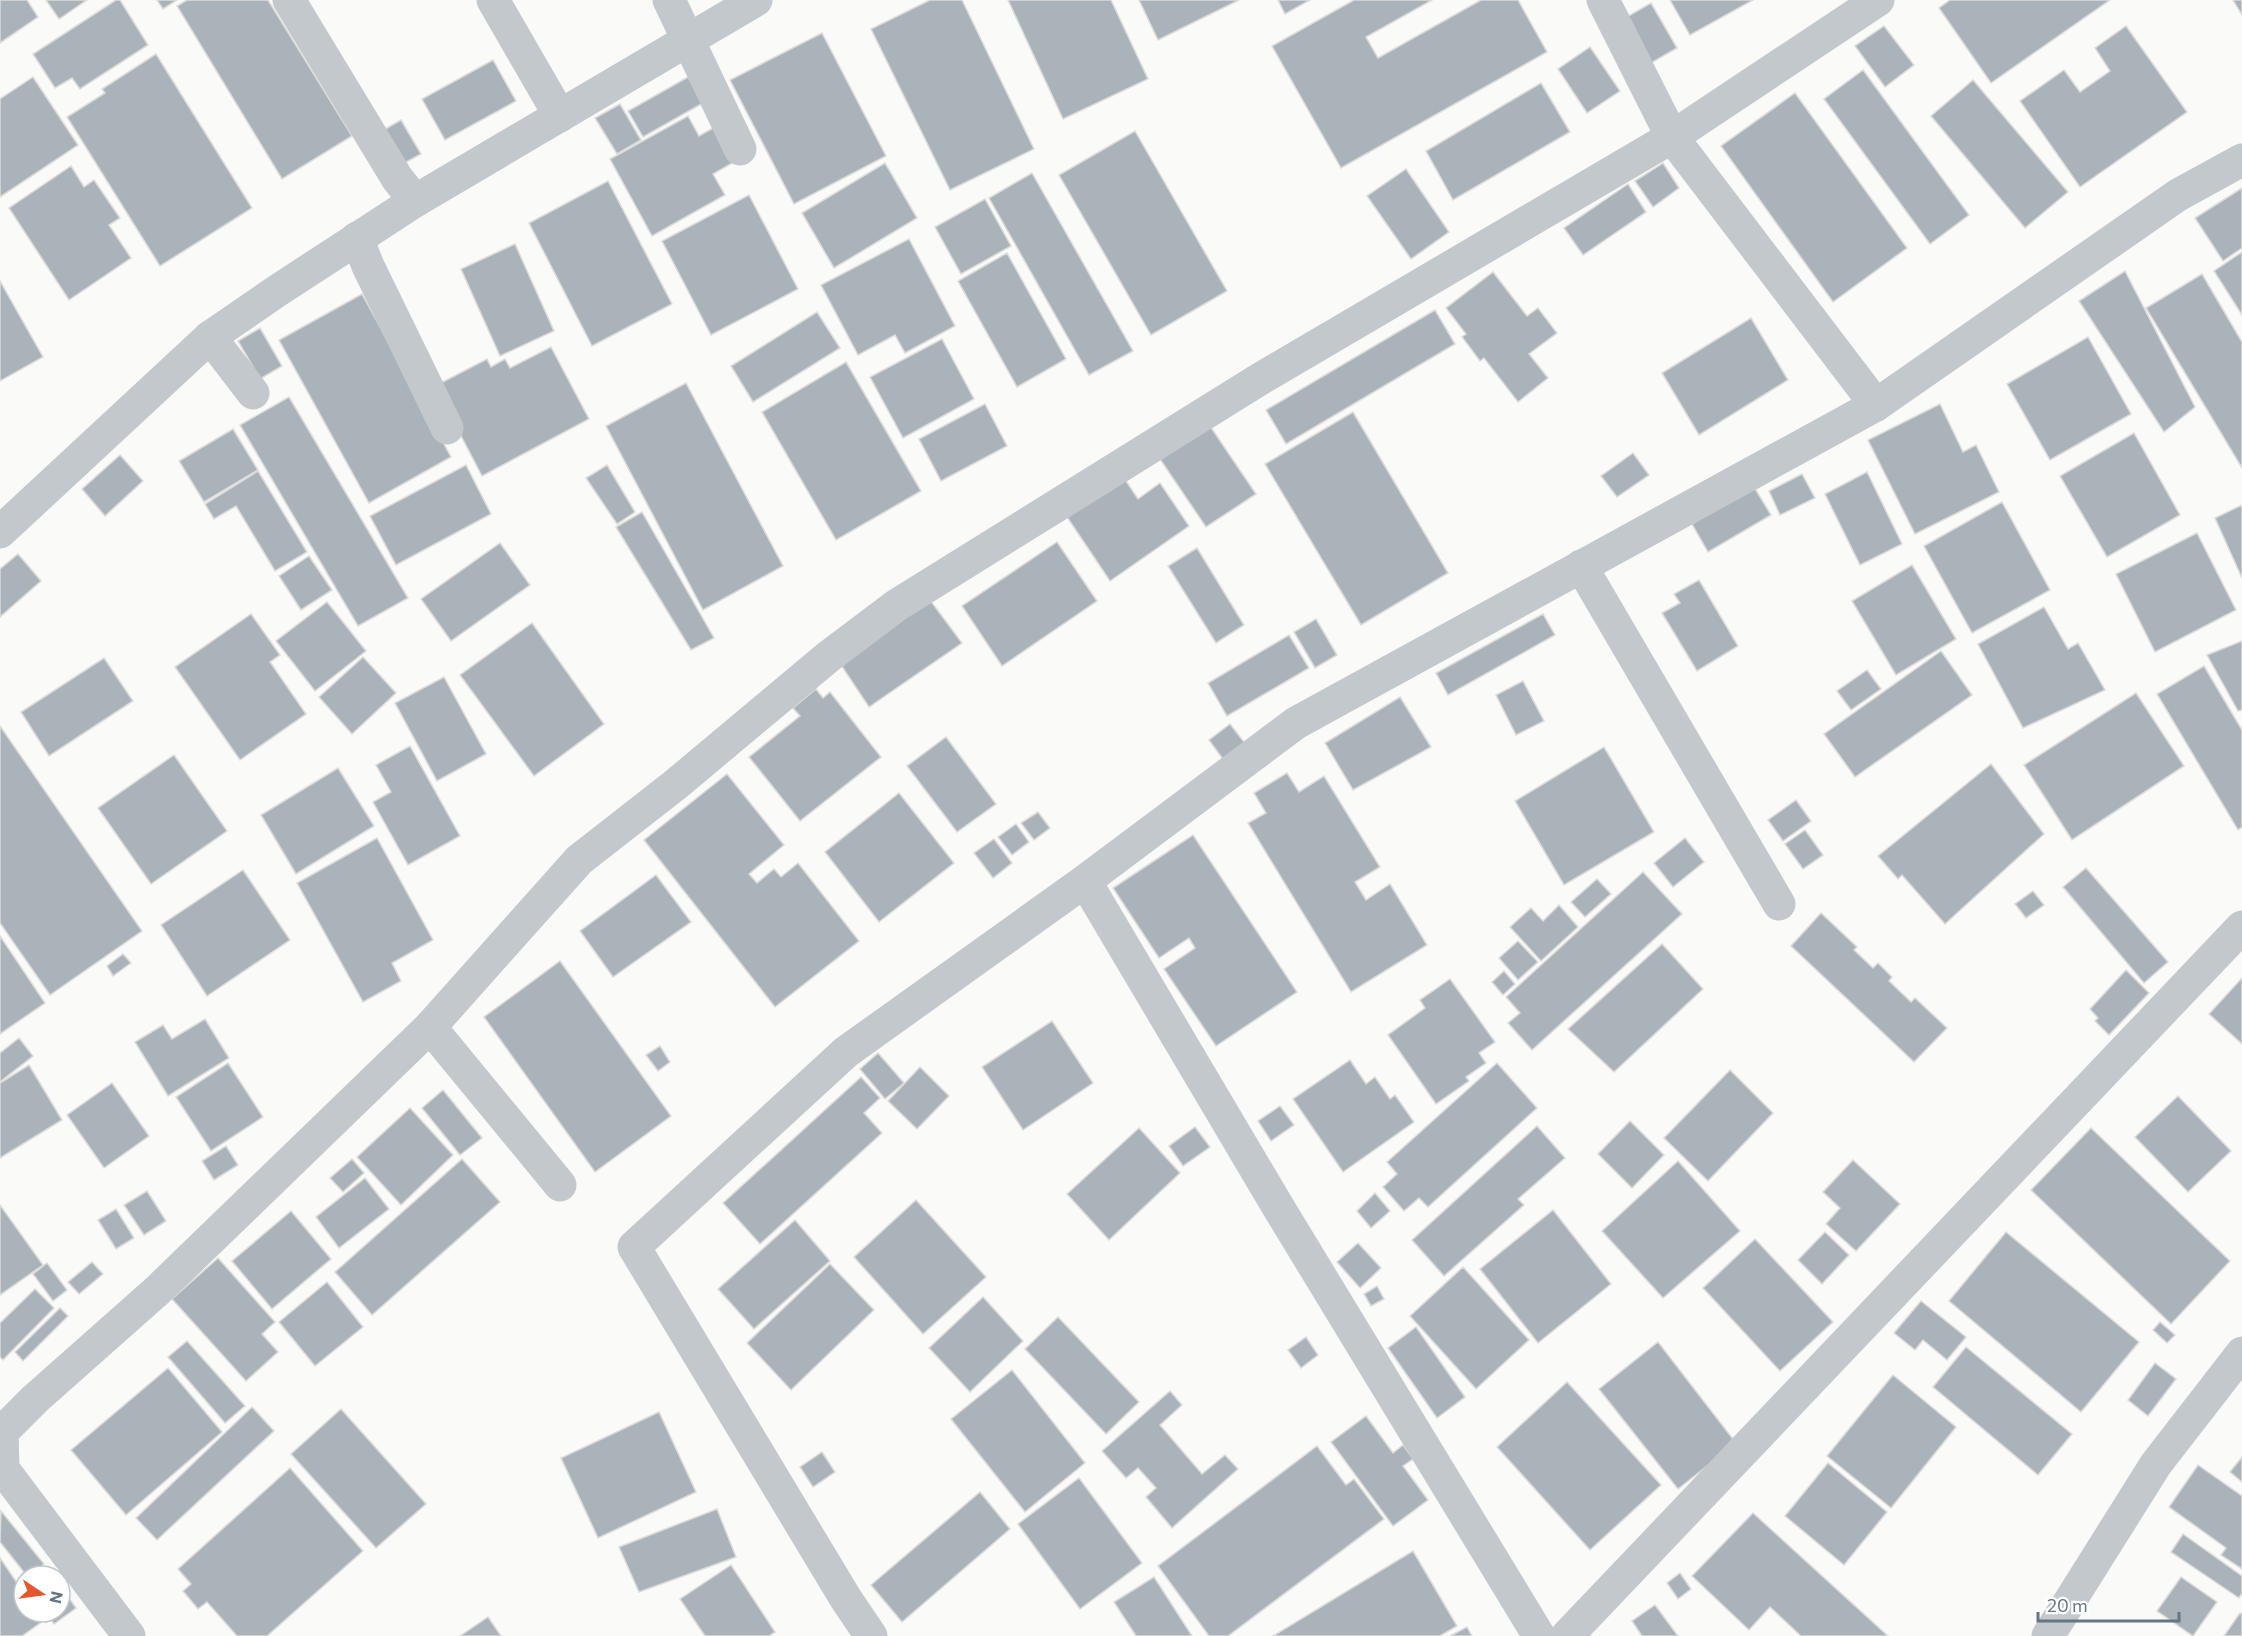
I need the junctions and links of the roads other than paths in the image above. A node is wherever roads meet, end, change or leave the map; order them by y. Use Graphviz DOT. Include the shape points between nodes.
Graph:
graph roads {
  1 [pos="289,0"];
  2 [pos="493,0"];
  3 [pos="669,0"];
  4 [pos="756,0"];
  5 [pos="1603,0"];
  6 [pos="1878,0"];
  7 [pos="689,39"];
  8 [pos="560,116"];
  9 [pos="1672,137"];
  10 [pos="740,149"];
  11 [pos="2242,160"];
  12 [pos="415,201"];
  13 [pos="357,238"];
  14 [pos="210,337"];
  15 [pos="253,393"];
  16 [pos="1876,405"];
  17 [pos="447,428"];
  18 [pos="0,532"];
  19 [pos="1581,566"];
  20 [pos="1085,881"];
  21 [pos="1779,904"];
  22 [pos="2242,927"];
  23 [pos="430,1027"];
  24 [pos="560,1185"];
  25 [pos="2242,1353"];
  26 [pos="129,1636"];
  27 [pos="871,1636"];
  28 [pos="1539,1636"];
  29 [pos="1567,1636"];
  30 [pos="2048,1636"];
  1 -- 12 [label="street"];
  2 -- 8 [label="street"];
  3 -- 7 [label="street"];
  4 -- 7 [label="street"];
  5 -- 9 [label="street"];
  6 -- 9 [label="street"];
  7 -- 8 [label="street"];
  7 -- 10 [label="street"];
  8 -- 12 [label="street"];
  9 -- 16 [label="street"];
  9 -- 23 [label="street" via="1260,379 897,604 579,860"];
  11 -- 16 [label="street" via="2178,195"];
  12 -- 13 [label="street"];
  13 -- 14 [label="street"];
  13 -- 17 [label="street"];
  14 -- 15 [label="street"];
  14 -- 18 [label="street"];
  16 -- 19 [label="street"];
  19 -- 20 [label="street" via="1296,723"];
  19 -- 21 [label="street"];
  20 -- 27 [label="street" via="846,1052 634,1247"];
  20 -- 28 [label="street"];
  22 -- 29 [label="street"];
  23 -- 24 [label="street"];
  23 -- 26 [label="street" via="166,1282 3,1432 3,1469"];
  25 -- 30 [label="street" via="2156,1464"];
}
